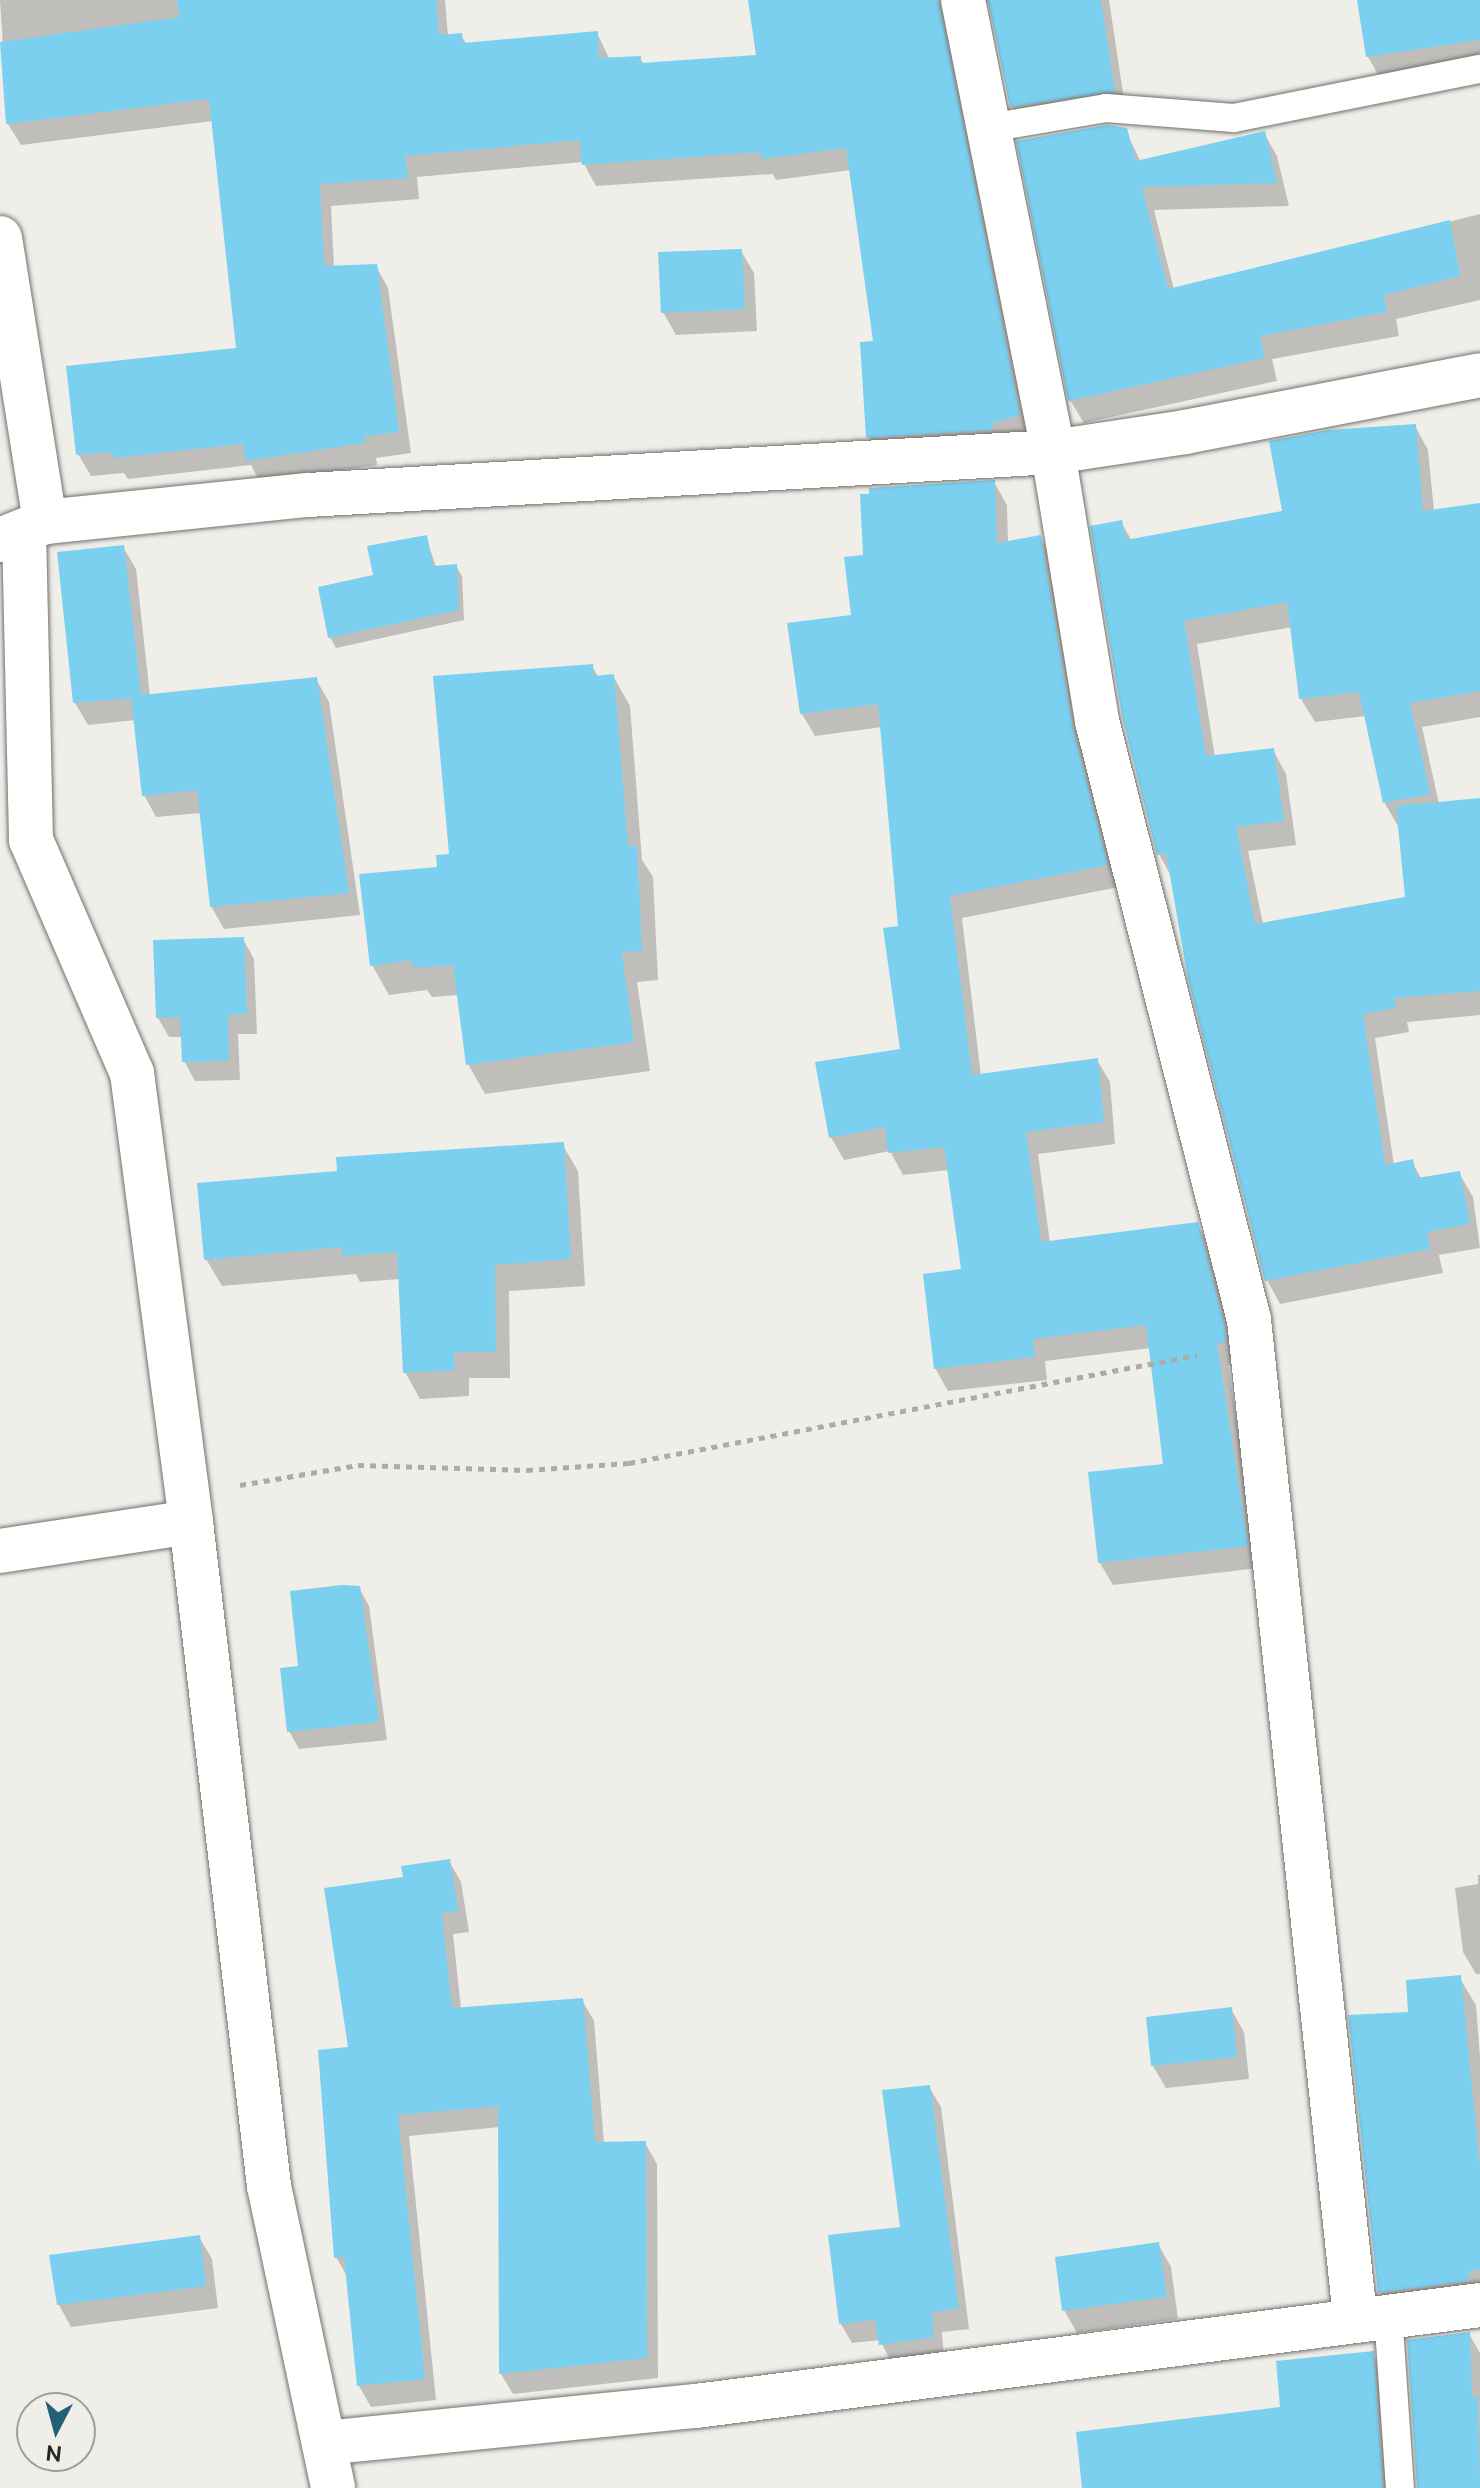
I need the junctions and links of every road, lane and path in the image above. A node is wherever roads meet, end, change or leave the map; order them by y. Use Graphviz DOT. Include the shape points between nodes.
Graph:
graph roads {
  1 [pos="963,0"];
  2 [pos="1480,69"];
  3 [pos="989,128"];
  4 [pos="0,238"];
  5 [pos="1480,375"];
  6 [pos="1053,452"];
  7 [pos="23,531"];
  8 [pos="1251,1346"];
  9 [pos="189,1508"];
  10 [pos="0,1551"];
  11 [pos="1480,2305"];
  12 [pos="1372,2315"];
  13 [pos="324,2443"];
  14 [pos="333,2488"];
  15 [pos="1400,2488"];
  1 -- 3 [label="street"];
  2 -- 3 [label="lane" via="1234,118 1106,108"];
  3 -- 6 [label="street"];
  4 -- 7 [label="street"];
  5 -- 6 [label="street"];
  6 -- 7 [label="street" via="308,495"];
  6 -- 8 [label="street" via="1097,721"];
  7 -- 9 [label="street" via="31,840 132,1073"];
  8 -- 9 [label="path" via="1062,1377 629,1463 527,1470 358,1465"];
  8 -- 12 [label="street"];
  9 -- 10 [label="street"];
  9 -- 13 [label="street" via="269,2186"];
  11 -- 12 [label="street"];
  12 -- 13 [label="street" via="696,2406"];
  12 -- 15 [label="lane"];
  13 -- 14 [label="street"];
}
